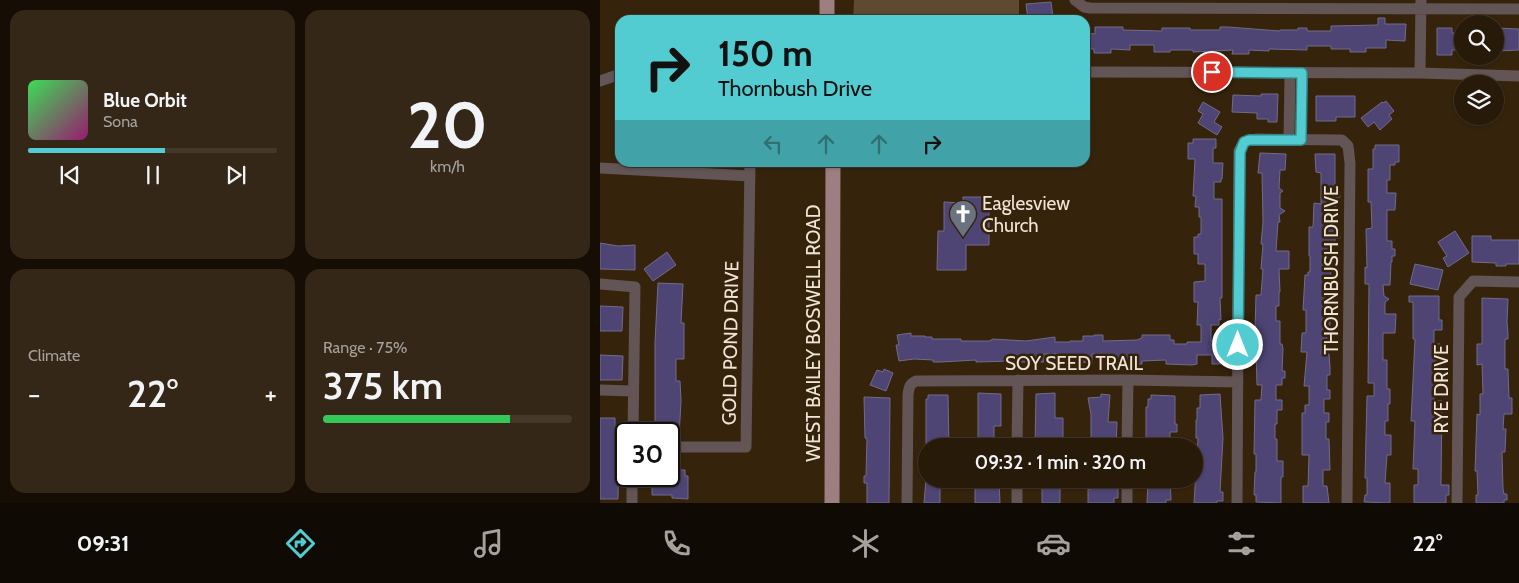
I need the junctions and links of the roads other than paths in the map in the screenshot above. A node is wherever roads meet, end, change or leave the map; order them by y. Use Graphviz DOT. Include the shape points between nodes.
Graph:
graph roads {
  1 [pos="827,0"];
  2 [pos="1075,0"];
  3 [pos="1421,4"];
  4 [pos="1519,9"];
  5 [pos="828,15"];
  6 [pos="1090,72"];
  7 [pos="1290,73"];
  8 [pos="1302,73"];
  9 [pos="1420,73"];
  10 [pos="615,76"];
  11 [pos="1519,76"];
  12 [pos="600,81"];
  13 [pos="1288,139"];
  14 [pos="1301,140"];
  15 [pos="750,167"];
  16 [pos="833,167"];
  17 [pos="600,168"];
  18 [pos="750,176"];
  19 [pos="1519,282"];
  20 [pos="600,284"];
  21 [pos="1018,380"];
  22 [pos="1128,380"];
  23 [pos="1238,382"];
  24 [pos="600,390"];
  25 [pos="633,391"];
  26 [pos="633,422"];
  27 [pos="1017,438"];
  28 [pos="1127,438"];
  29 [pos="680,447"];
  30 [pos="632,487"];
  31 [pos="1017,488"];
  32 [pos="1127,488"];
  33 [pos="632,503"];
  34 [pos="832,503"];
  35 [pos="907,503"];
  36 [pos="1017,503"];
  37 [pos="1127,503"];
  38 [pos="1237,503"];
  39 [pos="1347,503"];
  40 [pos="1457,503"];
  1 -- 5 [label="main road"];
  2 -- 3 [label="street" via="1090,8"];
  3 -- 4 [label="street"];
  3 -- 9 [label="street"];
  6 -- 7 [label="street"];
  7 -- 8 [label="street"];
  7 -- 13 [label="street"];
  8 -- 9 [label="street"];
  8 -- 14 [label="street"];
  9 -- 11 [label="street"];
  10 -- 12 [label="street"];
  13 -- 14 [label="street, THORNBUSH DRIVE"];
  13 -- 23 [label="street, THORNBUSH DRIVE" via="1244,142 1240,152"];
  14 -- 39 [label="street, THORNBUSH DRIVE" via="1342,140 1349,151"];
  15 -- 18 [label="street, GOLD POND DRIVE"];
  16 -- 34 [label="main road, WEST BAILEY BOSWELL ROAD"];
  17 -- 18 [label="street"];
  18 -- 29 [label="street, GOLD POND DRIVE" via="746,447"];
  19 -- 40 [label="street, RYE DRIVE" via="1473,282 1459,296"];
  20 -- 25 [label="street" via="635,286"];
  21 -- 22 [label="street, SOY SEED TRAIL"];
  21 -- 27 [label="street"];
  21 -- 35 [label="street, SOY SEED TRAIL" via="922,380 912,383 908,395"];
  22 -- 23 [label="street, SOY SEED TRAIL"];
  22 -- 28 [label="street"];
  23 -- 38 [label="street"];
  24 -- 25 [label="street"];
  25 -- 26 [label="street"];
  30 -- 33 [label="street"];
  31 -- 36 [label="street"];
  32 -- 37 [label="street"];
}
